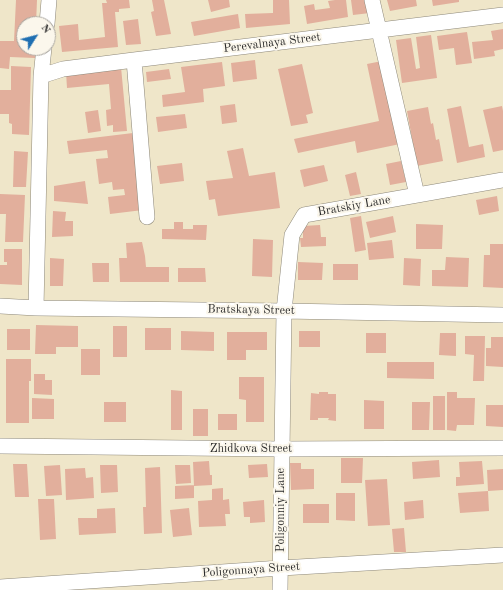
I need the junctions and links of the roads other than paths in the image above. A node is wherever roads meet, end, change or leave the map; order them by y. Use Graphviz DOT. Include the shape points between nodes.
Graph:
graph roads {
  1 [pos="49,0"];
  2 [pos="372,0"];
  3 [pos="503,15"];
  4 [pos="47,16"];
  5 [pos="380,31"];
  6 [pos="43,56"];
  7 [pos="134,60"];
  8 [pos="42,76"];
  9 [pos="503,180"];
  10 [pos="417,196"];
  11 [pos="147,217"];
  12 [pos="0,306"];
  13 [pos="36,308"];
  14 [pos="284,311"];
  15 [pos="503,315"];
  16 [pos="0,446"];
  17 [pos="503,448"];
  18 [pos="281,449"];
  19 [pos="503,555"];
  20 [pos="281,568"];
  21 [pos="0,587"];
  22 [pos="280,590"];
  1 -- 4 [label="street"];
  2 -- 5 [label="street"];
  3 -- 5 [label="street, Perevalnaya Street"];
  5 -- 7 [label="street, Perevalnaya Street"];
  5 -- 10 [label="street"];
  6 -- 8 [label="street"];
  7 -- 8 [label="street, Perevalnaya Street" via="63,69"];
  7 -- 11 [label="street"];
  8 -- 13 [label="street"];
  9 -- 10 [label="street, Bratskiy Lane"];
  10 -- 14 [label="street, Bratskiy Lane" via="304,215 292,235"];
  12 -- 13 [label="street, Bratskaya Street"];
  13 -- 14 [label="street, Bratskaya Street"];
  14 -- 15 [label="street, Bratskaya Street"];
  14 -- 18 [label="street, Poligonniy Lane"];
  16 -- 18 [label="street, Zhidkova Street"];
  17 -- 18 [label="street, Zhidkova Street"];
  18 -- 20 [label="street, Poligonniy Lane"];
  19 -- 20 [label="street, Poligonnaya Street"];
  20 -- 21 [label="street, Poligonnaya Street"];
  20 -- 22 [label="street, Poligonniy Lane"];
}
